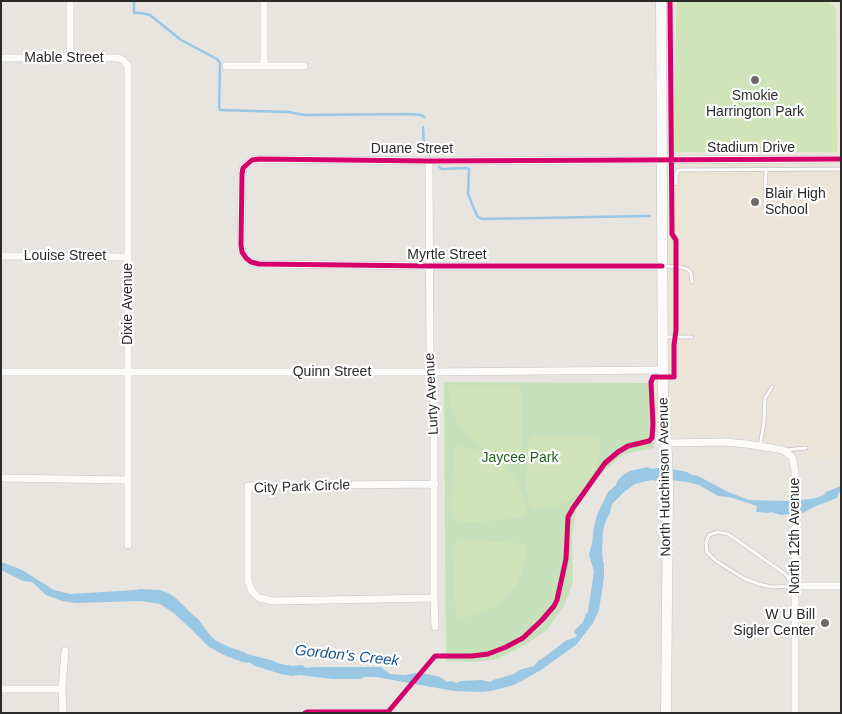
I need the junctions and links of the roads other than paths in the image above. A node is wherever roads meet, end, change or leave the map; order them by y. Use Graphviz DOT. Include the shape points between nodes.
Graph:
graph roads {
  1 [pos="70,1"];
  2 [pos="264,1"];
  3 [pos="661,1"];
  4 [pos="1,58"];
  5 [pos="70,58"];
  6 [pos="126,62"];
  7 [pos="226,66"];
  8 [pos="264,66"];
  9 [pos="304,66"];
  10 [pos="841,159"];
  11 [pos="662,160"];
  12 [pos="429,161"];
  13 [pos="841,169"];
  14 [pos="766,170"];
  15 [pos="676,184"];
  16 [pos="764,206"];
  17 [pos="241,246"];
  18 [pos="1,256"];
  19 [pos="128,257"];
  20 [pos="430,266"];
  21 [pos="662,266"];
  22 [pos="692,282"];
  23 [pos="663,337"];
  24 [pos="692,337"];
  25 [pos="663,370"];
  26 [pos="1,372"];
  27 [pos="432,372"];
  28 [pos="128,373"];
  29 [pos="772,387"];
  30 [pos="760,446"];
  31 [pos="667,448"];
  32 [pos="806,448"];
  33 [pos="783,450"];
  34 [pos="1,478"];
  35 [pos="128,480"];
  36 [pos="435,484"];
  37 [pos="128,545"];
  38 [pos="795,586"];
  39 [pos="841,586"];
  40 [pos="434,598"];
  41 [pos="435,627"];
  42 [pos="64,652"];
  43 [pos="1,689"];
  44 [pos="62,689"];
  45 [pos="63,713"];
  46 [pos="666,713"];
  47 [pos="795,713"];
  1 -- 5 [label="street"];
  2 -- 8 [label="street"];
  3 -- 11 [label="main road, North Hutchinson Avenue"];
  4 -- 5 [label="street, Mable Street"];
  5 -- 6 [label="street, Mable Street" via="118,58"];
  6 -- 19 [label="street, Dixie Avenue" via="129,70"];
  7 -- 8 [label="street"];
  8 -- 9 [label="street"];
  10 -- 11 [label="street, Stadium Drive"];
  11 -- 12 [label="street, Duane Street"];
  11 -- 21 [label="main road, North Hutchinson Avenue"];
  12 -- 17 [label="street, Duane Street" via="252,160 243,168 242,174"];
  12 -- 20 [label="street, Lurty Avenue"];
  13 -- 14 [label="lane"];
  14 -- 15 [label="lane" via="678,170"];
  14 -- 16 [label="lane"];
  17 -- 20 [label="street, Myrtle Street" via="246,258 259,264"];
  18 -- 19 [label="street, Louise Street"];
  19 -- 28 [label="street, Dixie Avenue"];
  20 -- 21 [label="street, Myrtle Street"];
  20 -- 27 [label="street, Lurty Avenue"];
  21 -- 22 [label="lane" via="687,269"];
  21 -- 23 [label="main road, North Hutchinson Avenue"];
  23 -- 24 [label="lane"];
  23 -- 25 [label="main road, North Hutchinson Avenue"];
  25 -- 27 [label="street, Quinn Street"];
  25 -- 31 [label="main road, North Hutchinson Avenue"];
  26 -- 28 [label="street, Quinn Street"];
  27 -- 28 [label="street, Quinn Street"];
  27 -- 36 [label="street, Lurty Avenue"];
  28 -- 35 [label="street, Dixie Avenue"];
  29 -- 30 [label="lane" via="765,398"];
  30 -- 31 [label="street" via="725,442"];
  30 -- 33 [label="street"];
  31 -- 46 [label="main road, North Hutchinson Avenue"];
  32 -- 33 [label="lane"];
  33 -- 38 [label="street, North 12th Avenue" via="792,457 795,472"];
  34 -- 35 [label="street"];
  35 -- 37 [label="street, Dixie Avenue"];
  36 -- 40 [label="street, Lurty Avenue"];
  36 -- 40 [label="street, City Park Circle" via="248,486 248,582 259,598 274,601"];
  38 -- 38 [label="lane" via="770,587 745,579 711,557 705,548 706,539 714,533 728,534 785,574"];
  38 -- 39 [label="street"];
  38 -- 47 [label="street, North 12th Avenue"];
  40 -- 41 [label="street, Lurty Avenue"];
  42 -- 44 [label="street"];
  43 -- 44 [label="street"];
  44 -- 45 [label="street"];
}
